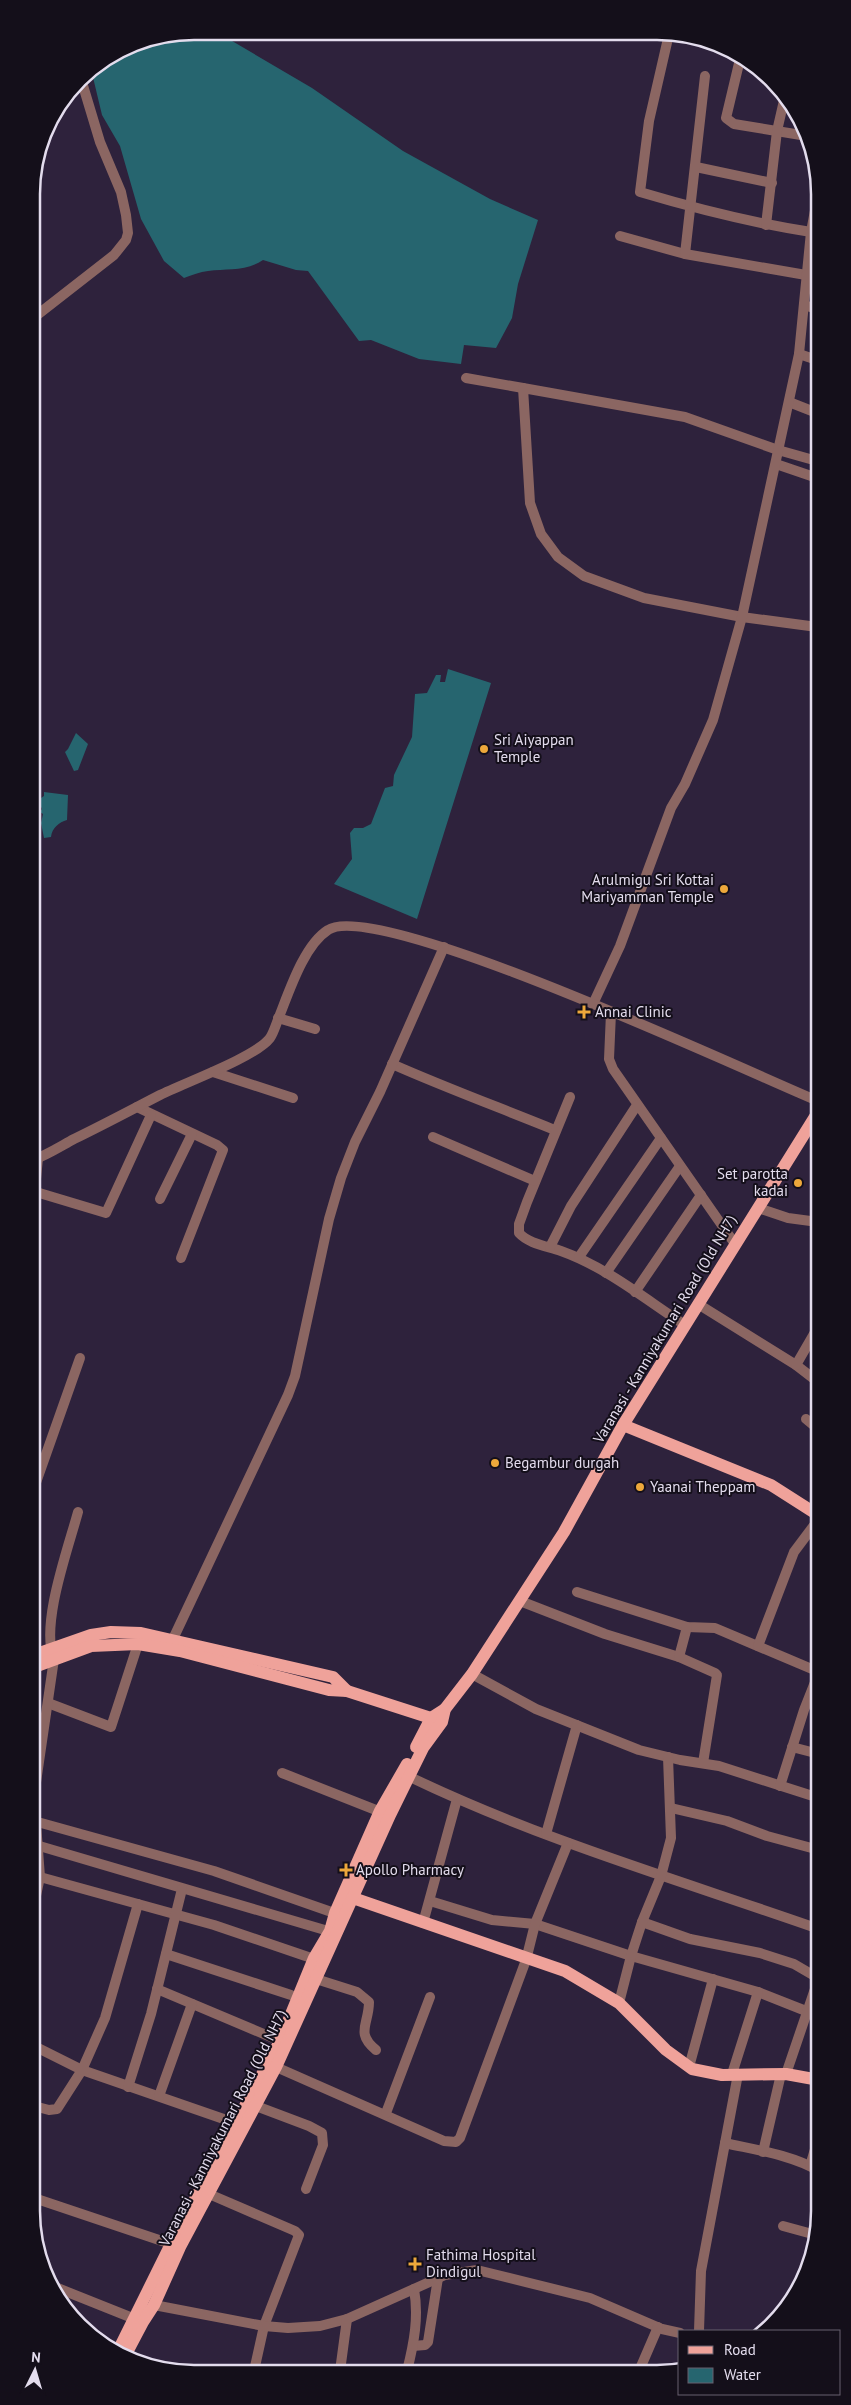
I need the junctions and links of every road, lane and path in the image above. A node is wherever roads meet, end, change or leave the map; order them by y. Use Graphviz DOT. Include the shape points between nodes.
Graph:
graph roads {
  1 [pos="668,40"];
  2 [pos="739,64"];
  3 [pos="705,76"];
  4 [pos="83,87"];
  5 [pos="783,106"];
  6 [pos="777,131"];
  7 [pos="799,135"];
  8 [pos="696,167"];
  9 [pos="772,183"];
  10 [pos="691,208"];
  11 [pos="766,225"];
  12 [pos="811,232"];
  13 [pos="620,236"];
  14 [pos="685,254"];
  15 [pos="811,266"];
  16 [pos="806,275"];
  17 [pos="804,305"];
  18 [pos="811,307"];
  19 [pos="40,313"];
  20 [pos="799,354"];
  21 [pos="811,358"];
  22 [pos="466,378"];
  23 [pos="523,388"];
  24 [pos="789,402"];
  25 [pos="811,411"];
  26 [pos="778,450"];
  27 [pos="811,459"];
  28 [pos="776,464"];
  29 [pos="811,476"];
  30 [pos="742,617"];
  31 [pos="811,625"];
  32 [pos="444,947"];
  33 [pos="593,1004"];
  34 [pos="611,1012"];
  35 [pos="278,1018"];
  36 [pos="315,1029"];
  37 [pos="392,1064"];
  38 [pos="214,1072"];
  39 [pos="570,1097"];
  40 [pos="293,1098"];
  41 [pos="811,1098"];
  42 [pos="637,1104"];
  43 [pos="137,1107"];
  44 [pos="151,1115"];
  45 [pos="811,1123"];
  46 [pos="555,1130"];
  47 [pos="192,1134"];
  48 [pos="433,1137"];
  49 [pos="661,1138"];
  50 [pos="40,1157"];
  51 [pos="680,1166"];
  52 [pos="535,1181"];
  53 [pos="40,1193"];
  54 [pos="701,1195"];
  55 [pos="160,1199"];
  56 [pos="758,1208"];
  57 [pos="811,1221"];
  58 [pos="735,1244"];
  59 [pos="550,1247"];
  60 [pos="579,1257"];
  61 [pos="181,1258"];
  62 [pos="606,1272"];
  63 [pos="635,1292"];
  64 [pos="698,1304"];
  65 [pos="685,1325"];
  66 [pos="811,1339"];
  67 [pos="80,1358"];
  68 [pos="796,1365"];
  69 [pos="811,1377"];
  70 [pos="806,1419"];
  71 [pos="811,1423"];
  72 [pos="623,1425"];
  73 [pos="40,1462"];
  74 [pos="811,1511"];
  75 [pos="78,1512"];
  76 [pos="811,1529"];
  77 [pos="576,1592"];
  78 [pos="520,1601"];
  79 [pos="687,1628"];
  80 [pos="173,1639"];
  81 [pos="138,1644"];
  82 [pos="758,1646"];
  83 [pos="52,1654"];
  84 [pos="40,1655"];
  85 [pos="679,1657"];
  86 [pos="40,1663"];
  87 [pos="811,1669"];
  88 [pos="472,1674"];
  89 [pos="347,1690"];
  90 [pos="48,1703"];
  91 [pos="811,1703"];
  92 [pos="412,1712"];
  93 [pos="436,1720"];
  94 [pos="577,1725"];
  95 [pos="419,1741"];
  96 [pos="792,1747"];
  97 [pos="40,1748"];
  98 [pos="811,1752"];
  99 [pos="668,1757"];
  100 [pos="703,1764"];
  101 [pos="282,1773"];
  102 [pos="410,1776"];
  103 [pos="780,1786"];
  104 [pos="811,1796"];
  105 [pos="457,1799"];
  106 [pos="671,1808"];
  107 [pos="385,1813"];
  108 [pos="40,1824"];
  109 [pos="546,1834"];
  110 [pos="568,1843"];
  111 [pos="40,1846"];
  112 [pos="811,1847"];
  113 [pos="660,1876"];
  114 [pos="40,1877"];
  115 [pos="182,1889"];
  116 [pos="353,1898"];
  117 [pos="430,1901"];
  118 [pos="138,1904"];
  119 [pos="176,1915"];
  120 [pos="341,1915"];
  121 [pos="642,1922"];
  122 [pos="424,1923"];
  123 [pos="535,1924"];
  124 [pos="811,1926"];
  125 [pos="333,1932"];
  126 [pos="166,1954"];
  127 [pos="631,1956"];
  128 [pos="319,1960"];
  129 [pos="526,1960"];
  130 [pos="811,1973"];
  131 [pos="316,1979"];
  132 [pos="713,1979"];
  133 [pos="157,1989"];
  134 [pos="758,1992"];
  135 [pos="291,1995"];
  136 [pos="430,1997"];
  137 [pos="811,1998"];
  138 [pos="619,2003"];
  139 [pos="192,2004"];
  140 [pos="806,2011"];
  141 [pos="283,2043"];
  142 [pos="40,2049"];
  143 [pos="376,2050"];
  144 [pos="276,2067"];
  145 [pos="689,2067"];
  146 [pos="82,2070"];
  147 [pos="735,2074"];
  148 [pos="784,2074"];
  149 [pos="811,2079"];
  150 [pos="128,2087"];
  151 [pos="159,2096"];
  152 [pos="256,2106"];
  153 [pos="40,2108"];
  154 [pos="386,2113"];
  155 [pos="240,2125"];
  156 [pos="725,2143"];
  157 [pos="763,2152"];
  158 [pos="811,2168"];
  159 [pos="306,2189"];
  160 [pos="209,2194"];
  161 [pos="40,2200"];
  162 [pos="783,2226"];
  163 [pos="810,2233"];
  164 [pos="171,2244"];
  165 [pos="438,2278"];
  166 [pos="414,2290"];
  167 [pos="63,2291"];
  168 [pos="154,2306"];
  169 [pos="347,2319"];
  170 [pos="138,2320"];
  171 [pos="264,2326"];
  172 [pos="658,2327"];
  173 [pos="699,2330"];
  174 [pos="678,2332"];
  175 [pos="121,2346"];
  176 [pos="413,2346"];
  177 [pos="127,2349"];
  178 [pos="255,2365"];
  179 [pos="341,2365"];
  180 [pos="408,2365"];
  181 [pos="642,2365"];
  1 -- 10 [label="street" via="649,121 640,192"];
  2 -- 6 [label="street" via="726,118 734,124"];
  3 -- 8 [label="street"];
  4 -- 19 [label="street" via="100,142 121,192 128,233 114,255"];
  5 -- 6 [label="street"];
  6 -- 7 [label="street"];
  6 -- 9 [label="street"];
  8 -- 9 [label="street"];
  8 -- 10 [label="street"];
  9 -- 11 [label="street"];
  10 -- 11 [label="street"];
  10 -- 14 [label="street"];
  11 -- 12 [label="street"];
  13 -- 14 [label="street"];
  14 -- 16 [label="street"];
  15 -- 16 [label="street"];
  16 -- 17 [label="street"];
  17 -- 18 [label="street"];
  17 -- 20 [label="street"];
  20 -- 21 [label="street"];
  20 -- 24 [label="street"];
  22 -- 23 [label="street"];
  23 -- 26 [label="street" via="701,421"];
  23 -- 30 [label="street" via="530,503 540,534 558,557 584,576 644,598"];
  24 -- 25 [label="street"];
  24 -- 26 [label="street"];
  26 -- 27 [label="street"];
  26 -- 28 [label="street"];
  28 -- 29 [label="street"];
  28 -- 30 [label="street"];
  30 -- 31 [label="street"];
  30 -- 33 [label="street" via="713,720 671,808 620,946"];
  32 -- 33 [label="street"];
  32 -- 35 [label="street" via="376,928 334,927 317,940 302,964"];
  32 -- 37 [label="street"];
  33 -- 34 [label="street"];
  34 -- 41 [label="street"];
  34 -- 42 [label="street" via="609,1059"];
  35 -- 36 [label="street"];
  35 -- 38 [label="street" via="268,1040"];
  37 -- 46 [label="street"];
  37 -- 80 [label="street" via="341,1178 292,1382"];
  38 -- 40 [label="street"];
  38 -- 43 [label="street"];
  39 -- 46 [label="street"];
  42 -- 49 [label="street"];
  42 -- 59 [label="street" via="571,1206"];
  43 -- 44 [label="street"];
  43 -- 50 [label="street"];
  44 -- 47 [label="street"];
  44 -- 53 [label="street" via="106,1213"];
  45 -- 56 [label="main road, Varanasi - Kanniyakumari Road (Old NH7)"];
  46 -- 52 [label="street"];
  47 -- 55 [label="street"];
  47 -- 61 [label="street" via="217,1144 223,1150"];
  48 -- 52 [label="street"];
  49 -- 51 [label="street"];
  49 -- 60 [label="street"];
  51 -- 54 [label="street"];
  51 -- 62 [label="street"];
  52 -- 59 [label="street" via="519,1232 534,1243"];
  54 -- 58 [label="street"];
  54 -- 63 [label="street"];
  56 -- 57 [label="street" via="788,1218"];
  56 -- 58 [label="main road, Varanasi - Kanniyakumari Road (Old NH7)"];
  58 -- 64 [label="main road, Varanasi - Kanniyakumari Road (Old NH7)"];
  59 -- 60 [label="street"];
  60 -- 62 [label="street"];
  62 -- 63 [label="street"];
  63 -- 65 [label="street"];
  64 -- 65 [label="main road, Varanasi - Kanniyakumari Road (Old NH7)"];
  64 -- 68 [label="street"];
  65 -- 72 [label="main road, Varanasi - Kanniyakumari Road (Old NH7)"];
  66 -- 68 [label="street"];
  67 -- 73 [label="street"];
  68 -- 69 [label="street"];
  70 -- 71 [label="street"];
  72 -- 74 [label="main road" via="771,1485"];
  72 -- 78 [label="main road, Varanasi - Kanniyakumari Road (Old NH7)" via="564,1532"];
  75 -- 83 [label="street" via="49,1627"];
  76 -- 82 [label="street" via="794,1552"];
  77 -- 79 [label="street"];
  78 -- 85 [label="street" via="605,1634"];
  78 -- 88 [label="main road, Varanasi - Kanniyakumari Road (Old NH7)"];
  79 -- 82 [label="street" via="715,1628"];
  79 -- 85 [label="street"];
  80 -- 83 [label="main road" via="111,1632 91,1635"];
  80 -- 89 [label="main road" via="333,1677"];
  81 -- 83 [label="main road" via="91,1646"];
  81 -- 89 [label="main road" via="180,1651 329,1690"];
  81 -- 90 [label="street" via="111,1727"];
  82 -- 87 [label="street"];
  83 -- 84 [label="main road"];
  83 -- 86 [label="main road"];
  83 -- 90 [label="street"];
  85 -- 100 [label="street" via="718,1675"];
  88 -- 93 [label="main road, Varanasi - Kanniyakumari Road (Old NH7)"];
  88 -- 94 [label="street" via="536,1709"];
  89 -- 92 [label="main road"];
  90 -- 97 [label="street"];
  91 -- 96 [label="street"];
  92 -- 93 [label="main road"];
  92 -- 95 [label="main road" via="418,1720"];
  93 -- 95 [label="main road"];
  93 -- 102 [label="main road, Varanasi - Kanniyakumari Road (Old NH7)"];
  94 -- 99 [label="street" via="639,1750"];
  94 -- 109 [label="street"];
  95 -- 107 [label="main road"];
  96 -- 98 [label="street"];
  96 -- 103 [label="street"];
  99 -- 100 [label="street"];
  99 -- 106 [label="street"];
  100 -- 103 [label="street"];
  101 -- 107 [label="street"];
  102 -- 105 [label="street"];
  102 -- 107 [label="main road, Varanasi - Kanniyakumari Road (Old NH7)"];
  103 -- 104 [label="street"];
  105 -- 109 [label="street"];
  105 -- 117 [label="street"];
  106 -- 112 [label="street" via="727,1821"];
  106 -- 113 [label="street" via="671,1838"];
  107 -- 116 [label="main road, Varanasi - Kanniyakumari Road (Old NH7)"];
  107 -- 120 [label="main road"];
  108 -- 120 [label="street" via="214,1871"];
  109 -- 110 [label="street"];
  110 -- 113 [label="street"];
  110 -- 123 [label="street"];
  111 -- 115 [label="street"];
  113 -- 121 [label="street"];
  113 -- 124 [label="street"];
  114 -- 118 [label="street"];
  115 -- 119 [label="street"];
  115 -- 125 [label="street"];
  116 -- 120 [label="main road, Varanasi - Kanniyakumari Road (Old NH7)"];
  116 -- 122 [label="main road"];
  117 -- 122 [label="street"];
  117 -- 123 [label="street" via="492,1920"];
  118 -- 119 [label="street"];
  118 -- 146 [label="street" via="105,2018"];
  119 -- 126 [label="street"];
  119 -- 128 [label="street"];
  120 -- 125 [label="main road, Varanasi - Kanniyakumari Road (Old NH7)"];
  121 -- 127 [label="street"];
  121 -- 130 [label="street" via="690,1939 769,1956"];
  122 -- 129 [label="main road"];
  123 -- 127 [label="street"];
  123 -- 129 [label="street"];
  125 -- 128 [label="main road, Varanasi - Kanniyakumari Road (Old NH7)"];
  126 -- 133 [label="street"];
  126 -- 135 [label="street"];
  127 -- 132 [label="street"];
  127 -- 138 [label="street"];
  128 -- 131 [label="main road, Varanasi - Kanniyakumari Road (Old NH7)"];
  128 -- 141 [label="main road"];
  129 -- 138 [label="main road" via="565,1971"];
  129 -- 154 [label="street" via="460,2138 456,2142 444,2141"];
  131 -- 141 [label="main road, Varanasi - Kanniyakumari Road (Old NH7)"];
  131 -- 143 [label="street" via="357,1992 369,2002 364,2036"];
  132 -- 134 [label="street"];
  132 -- 145 [label="street"];
  133 -- 139 [label="street"];
  133 -- 150 [label="street"];
  134 -- 140 [label="street"];
  134 -- 147 [label="street"];
  136 -- 154 [label="street"];
  137 -- 140 [label="street"];
  138 -- 145 [label="main road" via="666,2050"];
  139 -- 141 [label="street"];
  139 -- 151 [label="street"];
  140 -- 148 [label="street"];
  141 -- 144 [label="main road, Varanasi - Kanniyakumari Road (Old NH7)"];
  141 -- 155 [label="main road"];
  142 -- 146 [label="street"];
  144 -- 152 [label="main road, Varanasi - Kanniyakumari Road (Old NH7)"];
  144 -- 154 [label="street"];
  145 -- 147 [label="main road" via="706,2073"];
  146 -- 150 [label="street"];
  146 -- 153 [label="street" via="57,2109"];
  147 -- 148 [label="main road"];
  147 -- 156 [label="street"];
  148 -- 149 [label="main road"];
  148 -- 157 [label="street"];
  150 -- 151 [label="street"];
  151 -- 155 [label="street"];
  152 -- 155 [label="main road, Varanasi - Kanniyakumari Road (Old NH7)"];
  152 -- 159 [label="street" via="322,2133 323,2145"];
  155 -- 160 [label="main road, Varanasi - Kanniyakumari Road (Old NH7)"];
  155 -- 164 [label="main road"];
  156 -- 157 [label="street"];
  156 -- 173 [label="street" via="701,2271"];
  157 -- 158 [label="street"];
  160 -- 168 [label="main road, Varanasi - Kanniyakumari Road (Old NH7)" via="180,2247"];
  160 -- 171 [label="street" via="298,2232"];
  161 -- 164 [label="street"];
  162 -- 163 [label="street"];
  164 -- 170 [label="main road"];
  165 -- 166 [label="street"];
  165 -- 172 [label="street" via="477,2270 590,2298"];
  165 -- 176 [label="street" via="428,2342 425,2346"];
  166 -- 169 [label="street"];
  166 -- 176 [label="street" via="417,2312"];
  167 -- 170 [label="street"];
  168 -- 170 [label="main road, Varanasi - Kanniyakumari Road (Old NH7)"];
  168 -- 171 [label="street"];
  169 -- 171 [label="street" via="320,2326"];
  169 -- 179 [label="street"];
  170 -- 175 [label="main road"];
  170 -- 177 [label="main road, Varanasi - Kanniyakumari Road (Old NH7)"];
  171 -- 178 [label="street"];
  172 -- 174 [label="street"];
  172 -- 181 [label="street"];
  176 -- 180 [label="street"];
}
